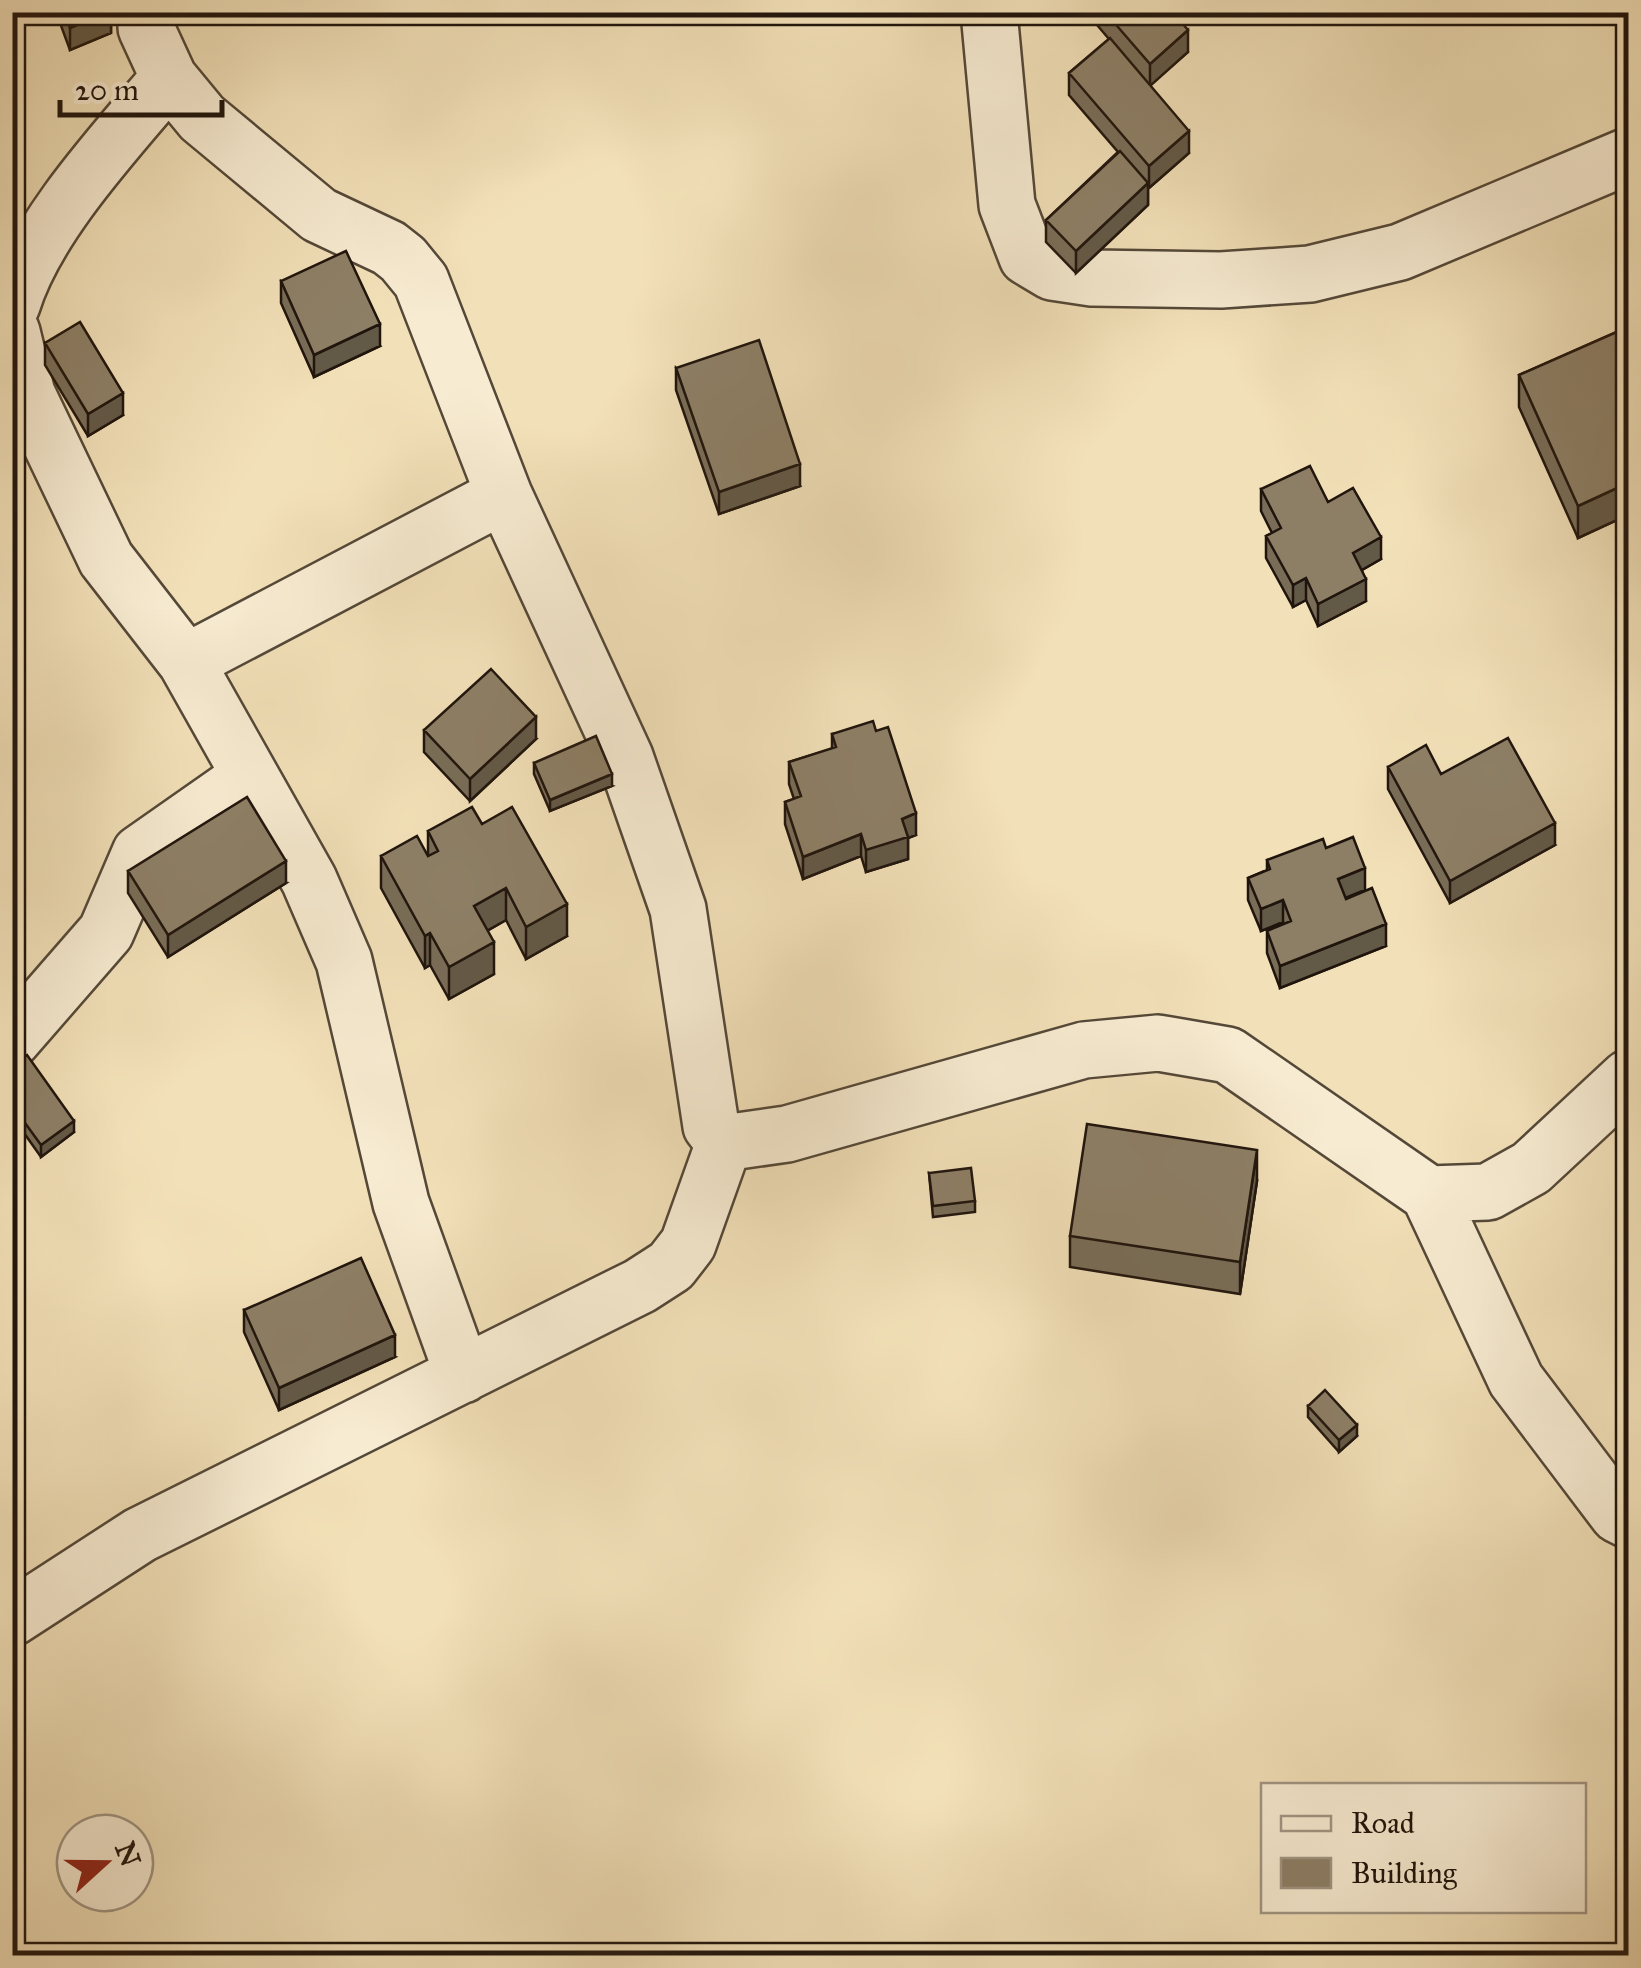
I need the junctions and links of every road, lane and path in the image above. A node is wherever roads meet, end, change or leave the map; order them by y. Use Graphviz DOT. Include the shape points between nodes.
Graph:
graph roads {
  1 [pos="147,12"];
  2 [pos="989,12"];
  3 [pos="169,78"];
  4 [pos="1628,156"];
  5 [pos="12,305"];
  6 [pos="12,332"];
  7 [pos="504,495"];
  8 [pos="186,662"];
  9 [pos="250,776"];
  10 [pos="12,1040"];
  11 [pos="1628,1078"];
  12 [pos="724,1143"];
  13 [pos="1429,1194"];
  14 [pos="462,1375"];
  15 [pos="1628,1520"];
  16 [pos="12,1618"];
  1 -- 3 [label="street" via="146,28"];
  2 -- 4 [label="street" via="1007,204 1027,257 1052,272 1221,280 1310,274 1400,252"];
  3 -- 5 [label="street" via="69,200"];
  3 -- 7 [label="street" via="202,118 319,215 389,248 421,280"];
  6 -- 8 [label="street" via="27,394 106,559"];
  7 -- 8 [label="street"];
  7 -- 12 [label="street" via="625,757 678,909 711,1126"];
  8 -- 9 [label="street"];
  9 -- 10 [label="street" via="140,852 106,932"];
  9 -- 14 [label="street" via="310,880 344,961 400,1203"];
  11 -- 13 [label="street" via="1505,1185"];
  12 -- 13 [label="street" via="787,1134 1084,1050 1158,1043 1228,1055"];
  12 -- 14 [label="street" via="688,1244 671,1266"];
  13 -- 15 [label="street" via="1516,1380 1618,1516"];
  14 -- 16 [label="street" via="140,1534"];
}
